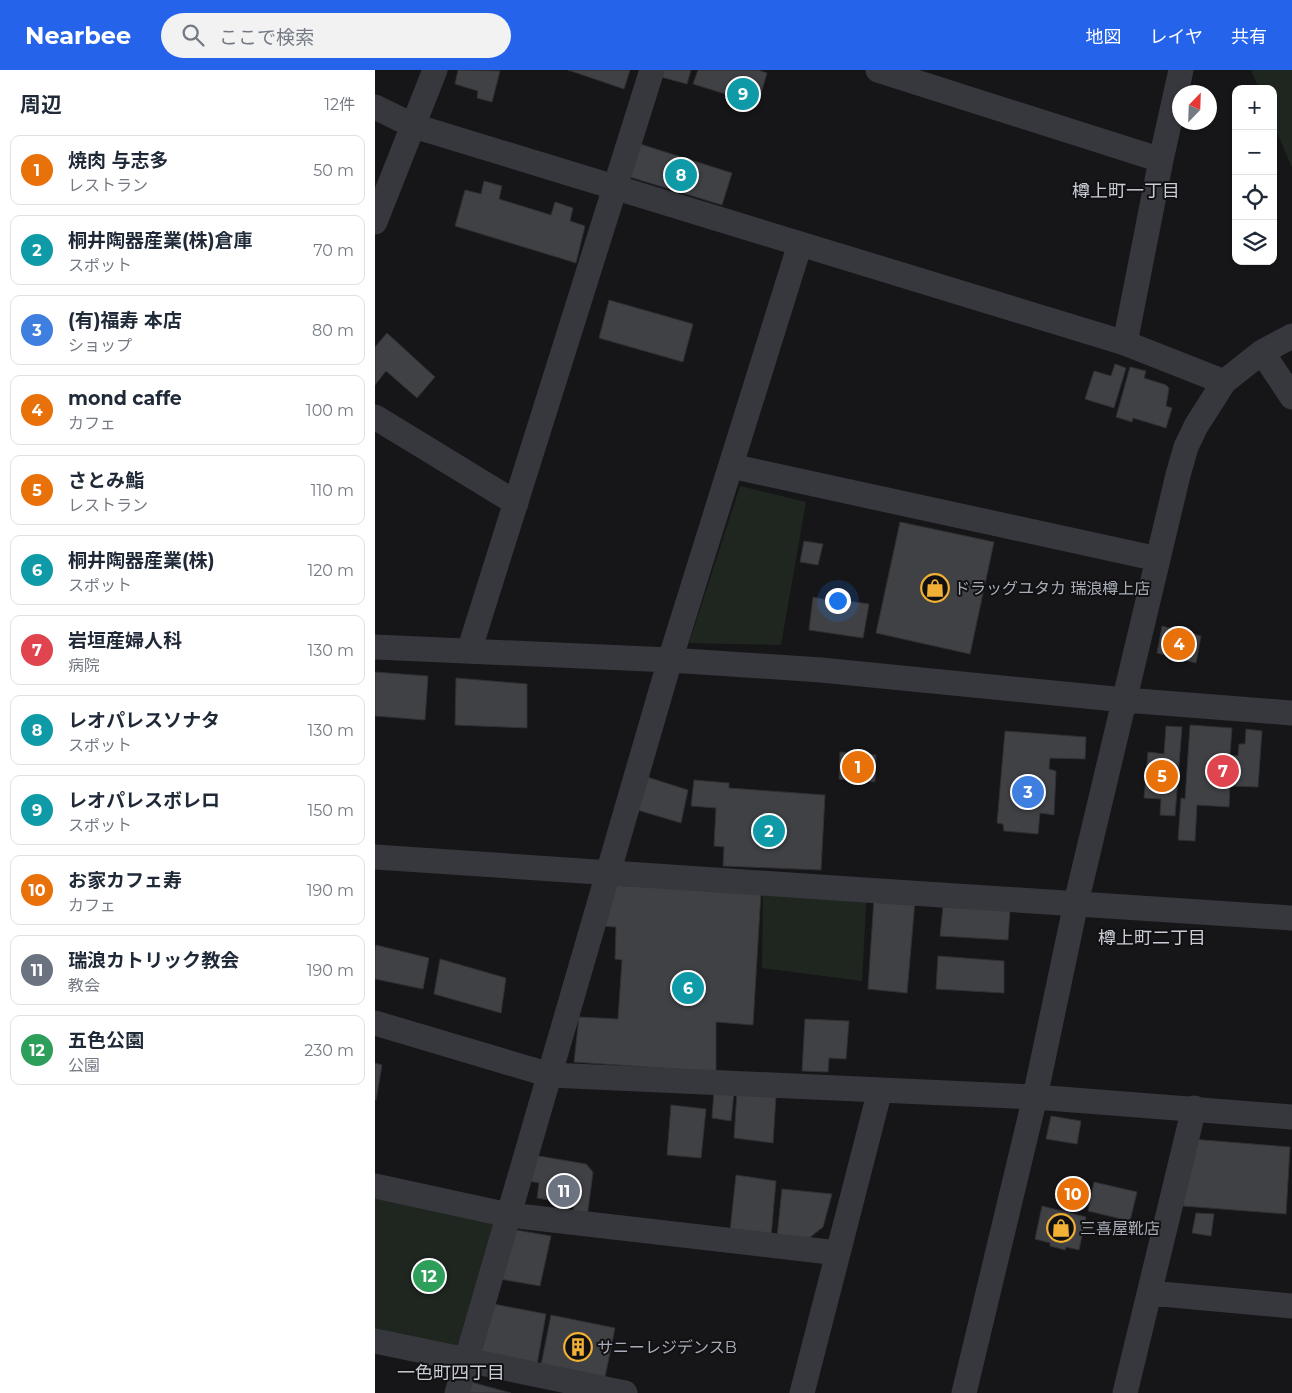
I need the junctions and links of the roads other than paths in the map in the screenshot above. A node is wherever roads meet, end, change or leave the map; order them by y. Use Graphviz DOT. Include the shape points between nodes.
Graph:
graph roads {
  1 [pos="435,70"];
  2 [pos="653,70"];
  3 [pos="878,70"];
  4 [pos="1181,70"];
  5 [pos="375,107"];
  6 [pos="414,126"];
  7 [pos="1161,160"];
  8 [pos="616,188"];
  9 [pos="375,222"];
  10 [pos="801,244"];
  11 [pos="1292,336"];
  12 [pos="1125,343"];
  13 [pos="1262,352"];
  14 [pos="1224,382"];
  15 [pos="1292,397"];
  16 [pos="375,417"];
  17 [pos="731,466"];
  18 [pos="516,503"];
  19 [pos="1158,559"];
  20 [pos="375,647"];
  21 [pos="469,651"];
  22 [pos="670,660"];
  23 [pos="1125,700"];
  24 [pos="1292,713"];
  25 [pos="375,857"];
  26 [pos="608,874"];
  27 [pos="1076,903"];
  28 [pos="1292,918"];
  29 [pos="375,1023"];
  30 [pos="550,1075"];
  31 [pos="880,1090"];
  32 [pos="1035,1097"];
  33 [pos="1194,1108"];
  34 [pos="1292,1117"];
  35 [pos="375,1186"];
  36 [pos="509,1215"];
  37 [pos="838,1253"];
  38 [pos="1149,1293"];
  39 [pos="1292,1306"];
  40 [pos="375,1341"];
  41 [pos="467,1361"];
  42 [pos="457,1393"];
  43 [pos="625,1393"];
  44 [pos="802,1393"];
  45 [pos="963,1393"];
  46 [pos="1125,1393"];
  1 -- 6 [label="street"];
  2 -- 8 [label="street"];
  3 -- 7 [label="street"];
  4 -- 7 [label="street"];
  5 -- 6 [label="street"];
  6 -- 8 [label="street"];
  6 -- 9 [label="street"];
  7 -- 12 [label="street"];
  8 -- 10 [label="street"];
  8 -- 18 [label="street"];
  10 -- 12 [label="street"];
  10 -- 17 [label="street"];
  11 -- 13 [label="street"];
  12 -- 14 [label="street"];
  13 -- 14 [label="street"];
  13 -- 15 [label="street"];
  14 -- 19 [label="street" via="1186,448"];
  16 -- 18 [label="street"];
  17 -- 19 [label="street"];
  17 -- 22 [label="street"];
  18 -- 21 [label="street"];
  19 -- 23 [label="street"];
  20 -- 21 [label="street"];
  21 -- 22 [label="street"];
  22 -- 23 [label="street" via="821,670"];
  22 -- 26 [label="street"];
  23 -- 24 [label="street"];
  23 -- 27 [label="street"];
  25 -- 26 [label="street"];
  26 -- 27 [label="street"];
  26 -- 30 [label="street"];
  27 -- 28 [label="street"];
  27 -- 32 [label="street"];
  29 -- 30 [label="street"];
  30 -- 31 [label="street"];
  30 -- 36 [label="street"];
  31 -- 32 [label="street"];
  31 -- 37 [label="street"];
  32 -- 33 [label="street"];
  32 -- 45 [label="street"];
  33 -- 34 [label="street"];
  33 -- 38 [label="street"];
  35 -- 36 [label="street"];
  36 -- 37 [label="street"];
  36 -- 41 [label="street"];
  37 -- 44 [label="street"];
  38 -- 39 [label="street"];
  38 -- 46 [label="street"];
  40 -- 41 [label="street"];
  41 -- 42 [label="street"];
  41 -- 43 [label="street"];
}
